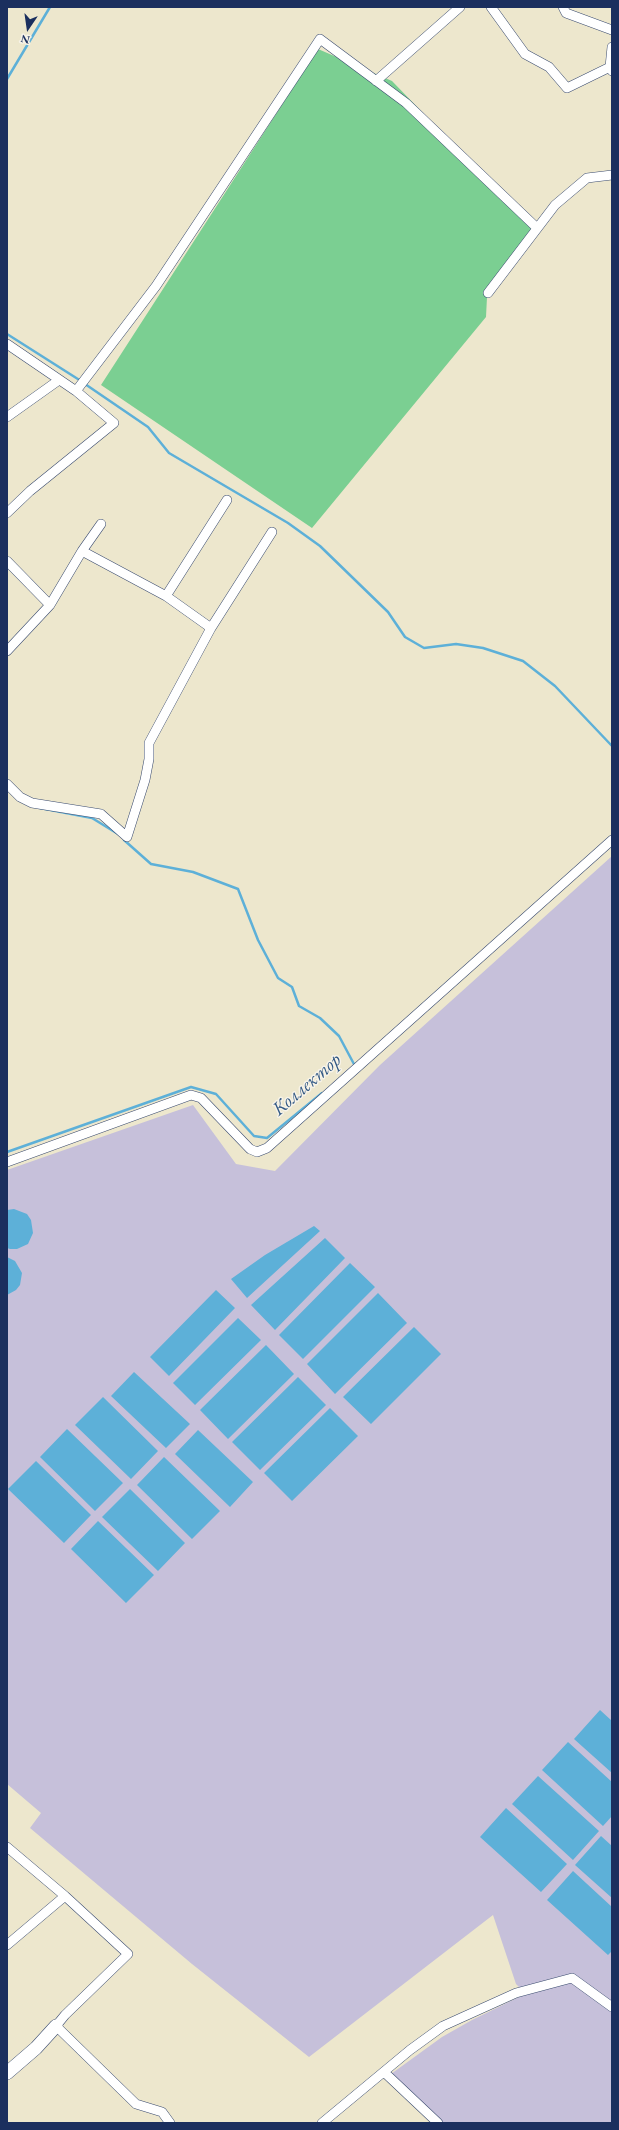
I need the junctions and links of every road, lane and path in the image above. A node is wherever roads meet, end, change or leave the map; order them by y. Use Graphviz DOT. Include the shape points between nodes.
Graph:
graph roads {
  1 [pos="460,7"];
  2 [pos="491,7"];
  3 [pos="563,7"];
  4 [pos="612,30"];
  5 [pos="612,47"];
  6 [pos="611,69"];
  7 [pos="376,81"];
  8 [pos="612,175"];
  9 [pos="537,228"];
  10 [pos="488,293"];
  11 [pos="7,344"];
  12 [pos="59,380"];
  13 [pos="80,385"];
  14 [pos="7,417"];
  15 [pos="227,500"];
  16 [pos="7,513"];
  17 [pos="101,524"];
  18 [pos="272,532"];
  19 [pos="82,551"];
  20 [pos="7,561"];
  21 [pos="166,596"];
  22 [pos="50,605"];
  23 [pos="211,628"];
  24 [pos="7,651"];
  25 [pos="7,784"];
  26 [pos="612,840"];
  27 [pos="7,1162"];
  28 [pos="7,1847"];
  29 [pos="65,1896"];
  30 [pos="7,1945"];
  31 [pos="612,2007"];
  32 [pos="56,2026"];
  33 [pos="384,2072"];
  34 [pos="7,2073"];
  35 [pos="333,2120"];
  36 [pos="170,2123"];
  37 [pos="322,2123"];
  38 [pos="438,2123"];
  1 -- 7 [label="street"];
  2 -- 6 [label="street" via="525,54 549,67 567,88"];
  3 -- 4 [label="street" via="566,13"];
  5 -- 6 [label="street"];
  7 -- 9 [label="street" via="406,103"];
  7 -- 13 [label="street" via="320,40 156,286"];
  8 -- 9 [label="street" via="587,178 555,205"];
  9 -- 10 [label="street"];
  11 -- 12 [label="street"];
  12 -- 13 [label="street"];
  12 -- 14 [label="street"];
  13 -- 16 [label="street" via="114,424 30,491"];
  15 -- 21 [label="street"];
  17 -- 19 [label="street"];
  18 -- 23 [label="street"];
  19 -- 21 [label="street"];
  19 -- 22 [label="street"];
  20 -- 22 [label="street"];
  21 -- 23 [label="street"];
  22 -- 24 [label="street"];
  23 -- 25 [label="street" via="149,743 145,780 127,836 100,814 32,803 20,797"];
  26 -- 27 [label="street" via="267,1148 257,1152 250,1149 201,1098 191,1095"];
  28 -- 29 [label="street"];
  29 -- 30 [label="street"];
  29 -- 32 [label="street" via="128,1954"];
  31 -- 33 [label="street" via="572,1978 516,1993 443,2026"];
  32 -- 34 [label="street" via="36,2048"];
  32 -- 36 [label="street" via="136,2104 162,2112"];
  33 -- 35 [label="street"];
  33 -- 38 [label="street"];
  35 -- 37 [label="street"];
}
